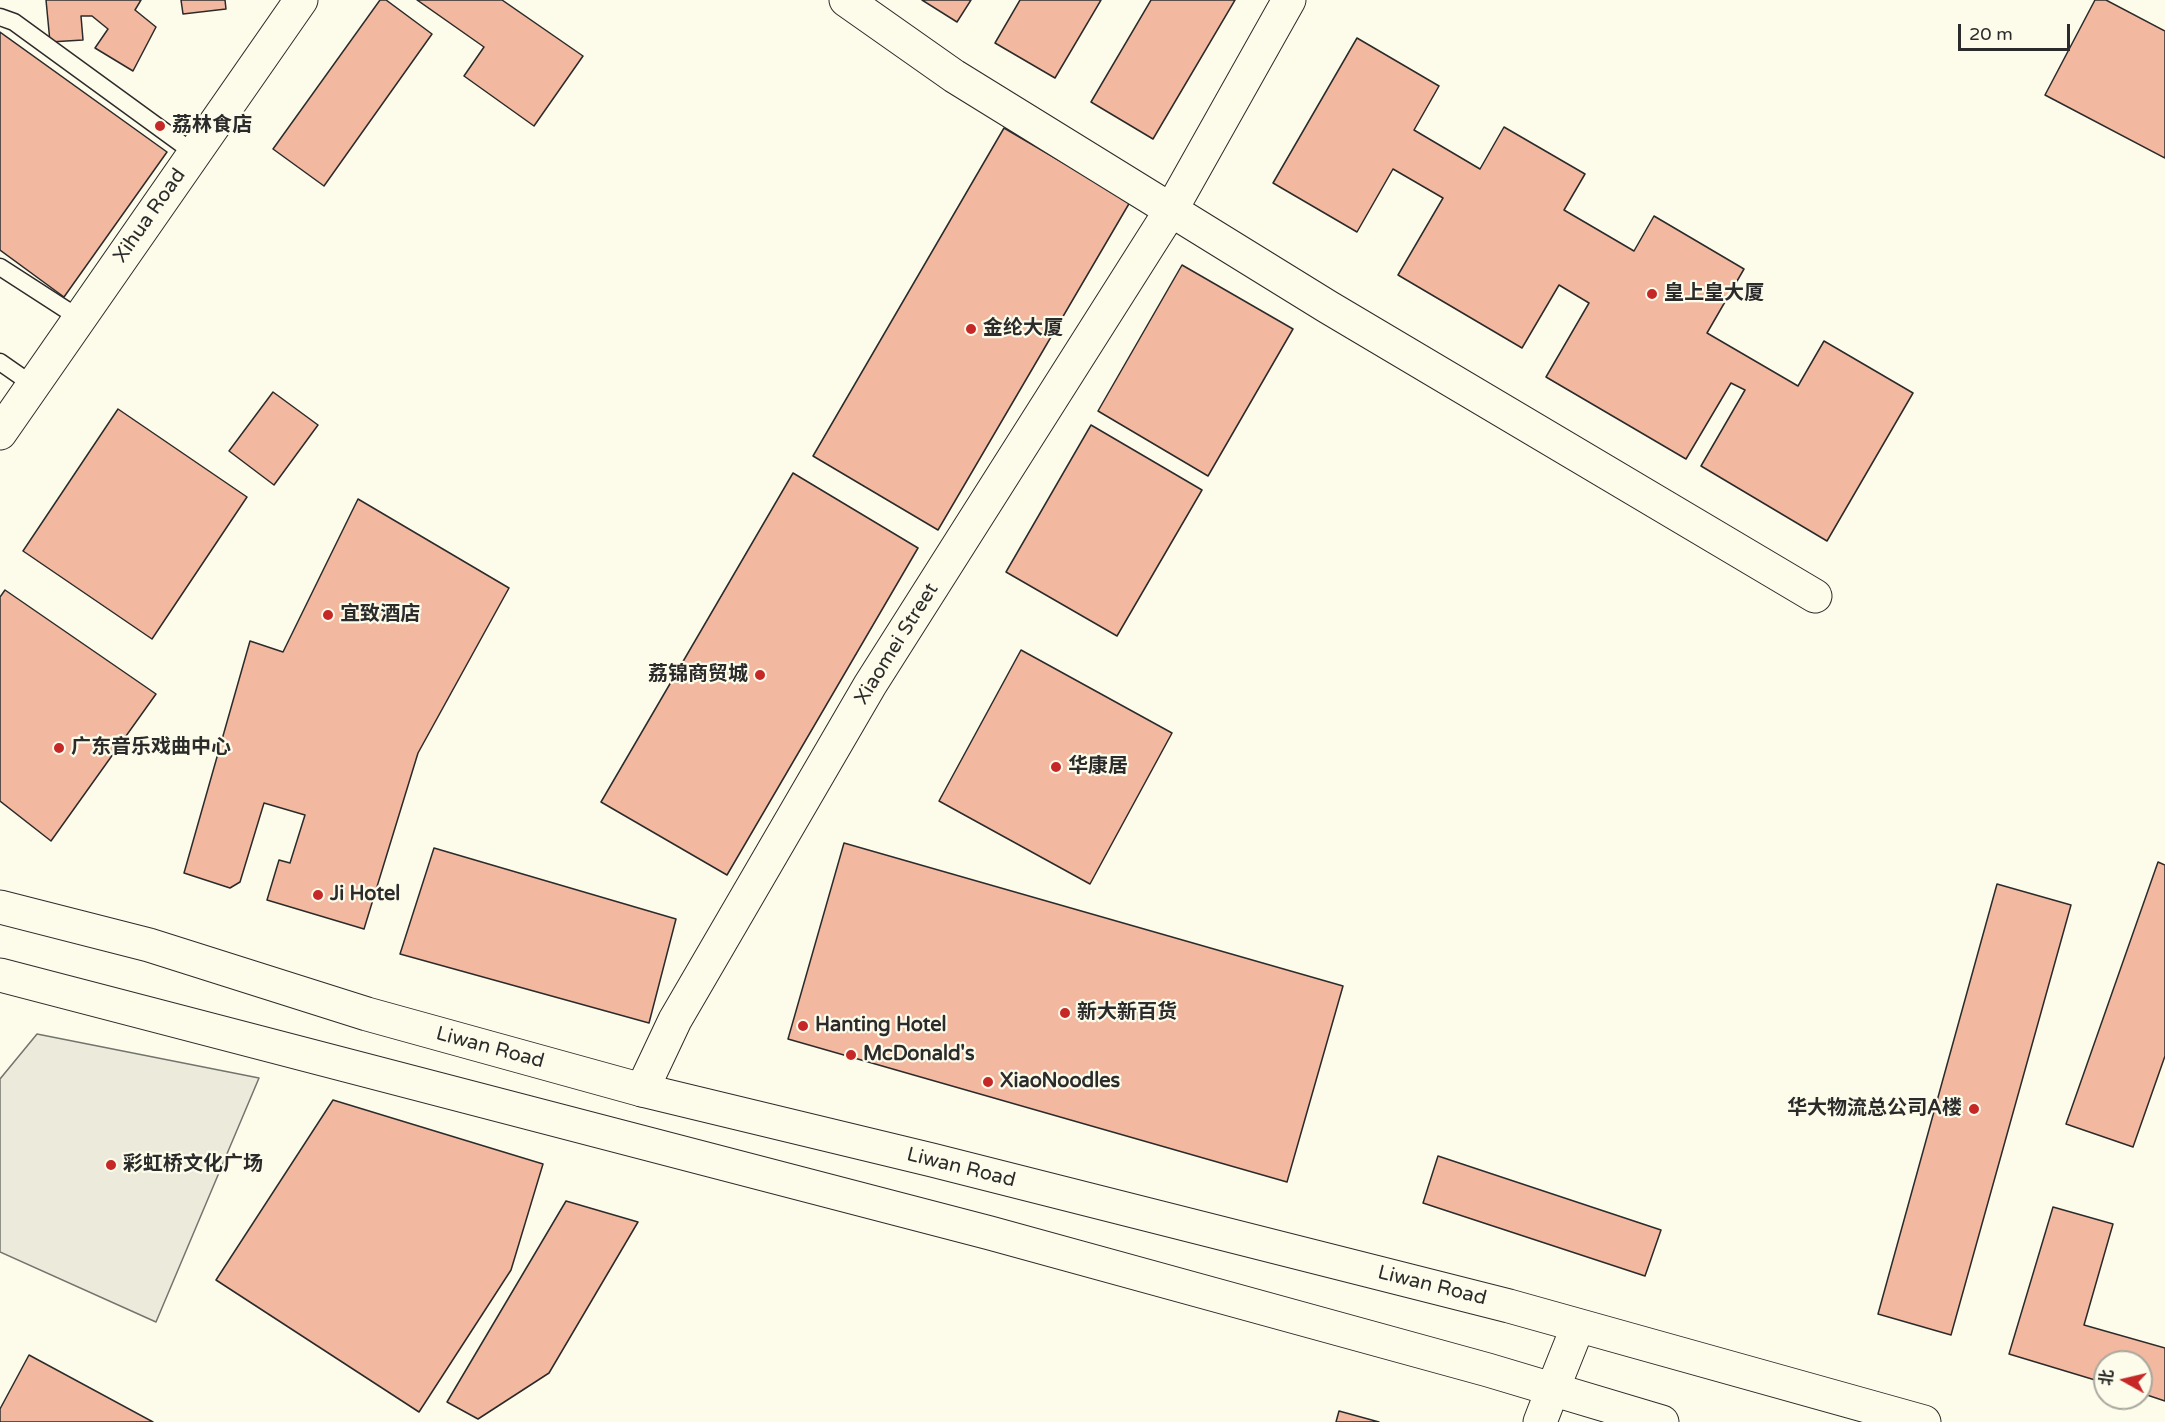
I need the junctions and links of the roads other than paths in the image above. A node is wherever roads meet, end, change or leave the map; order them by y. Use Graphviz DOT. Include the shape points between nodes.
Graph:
graph roads {
  1 [pos="300,0"];
  2 [pos="846,0"];
  3 [pos="1289,0"];
  4 [pos="0,17"];
  5 [pos="194,153"];
  6 [pos="1171,210"];
  7 [pos="0,267"];
  8 [pos="80,318"];
  9 [pos="0,362"];
  10 [pos="33,385"];
  11 [pos="0,433"];
  12 [pos="1815,596"];
  13 [pos="0,908"];
  14 [pos="0,975"];
  15 [pos="642,1090"];
  16 [pos="1578,1326"];
  17 [pos="1552,1390"];
  18 [pos="1540,1422"];
  19 [pos="1662,1422"];
  20 [pos="1924,1422"];
  1 -- 5 [label="main road, Xihua Road"];
  2 -- 6 [label="main road" via="954,76"];
  3 -- 6 [label="main road, Xiaomei Street"];
  4 -- 5 [label="lane" via="14,22"];
  5 -- 8 [label="main road, Xihua Road"];
  6 -- 12 [label="main road" via="1328,308"];
  6 -- 15 [label="main road, Xiaomei Street" via="870,685 675,1020"];
  7 -- 8 [label="lane"];
  8 -- 10 [label="main road, Xihua Road"];
  9 -- 10 [label="lane"];
  10 -- 11 [label="main road, Xihua Road"];
  13 -- 15 [label="main road, Liwan Road" via="149,945 367,1014"];
  14 -- 17 [label="main road" via="990,1233"];
  15 -- 16 [label="main road, Liwan Road"];
  16 -- 17 [label="main road"];
  16 -- 20 [label="main road, Liwan Road"];
  17 -- 18 [label="main road"];
  17 -- 19 [label="main road"];
}
